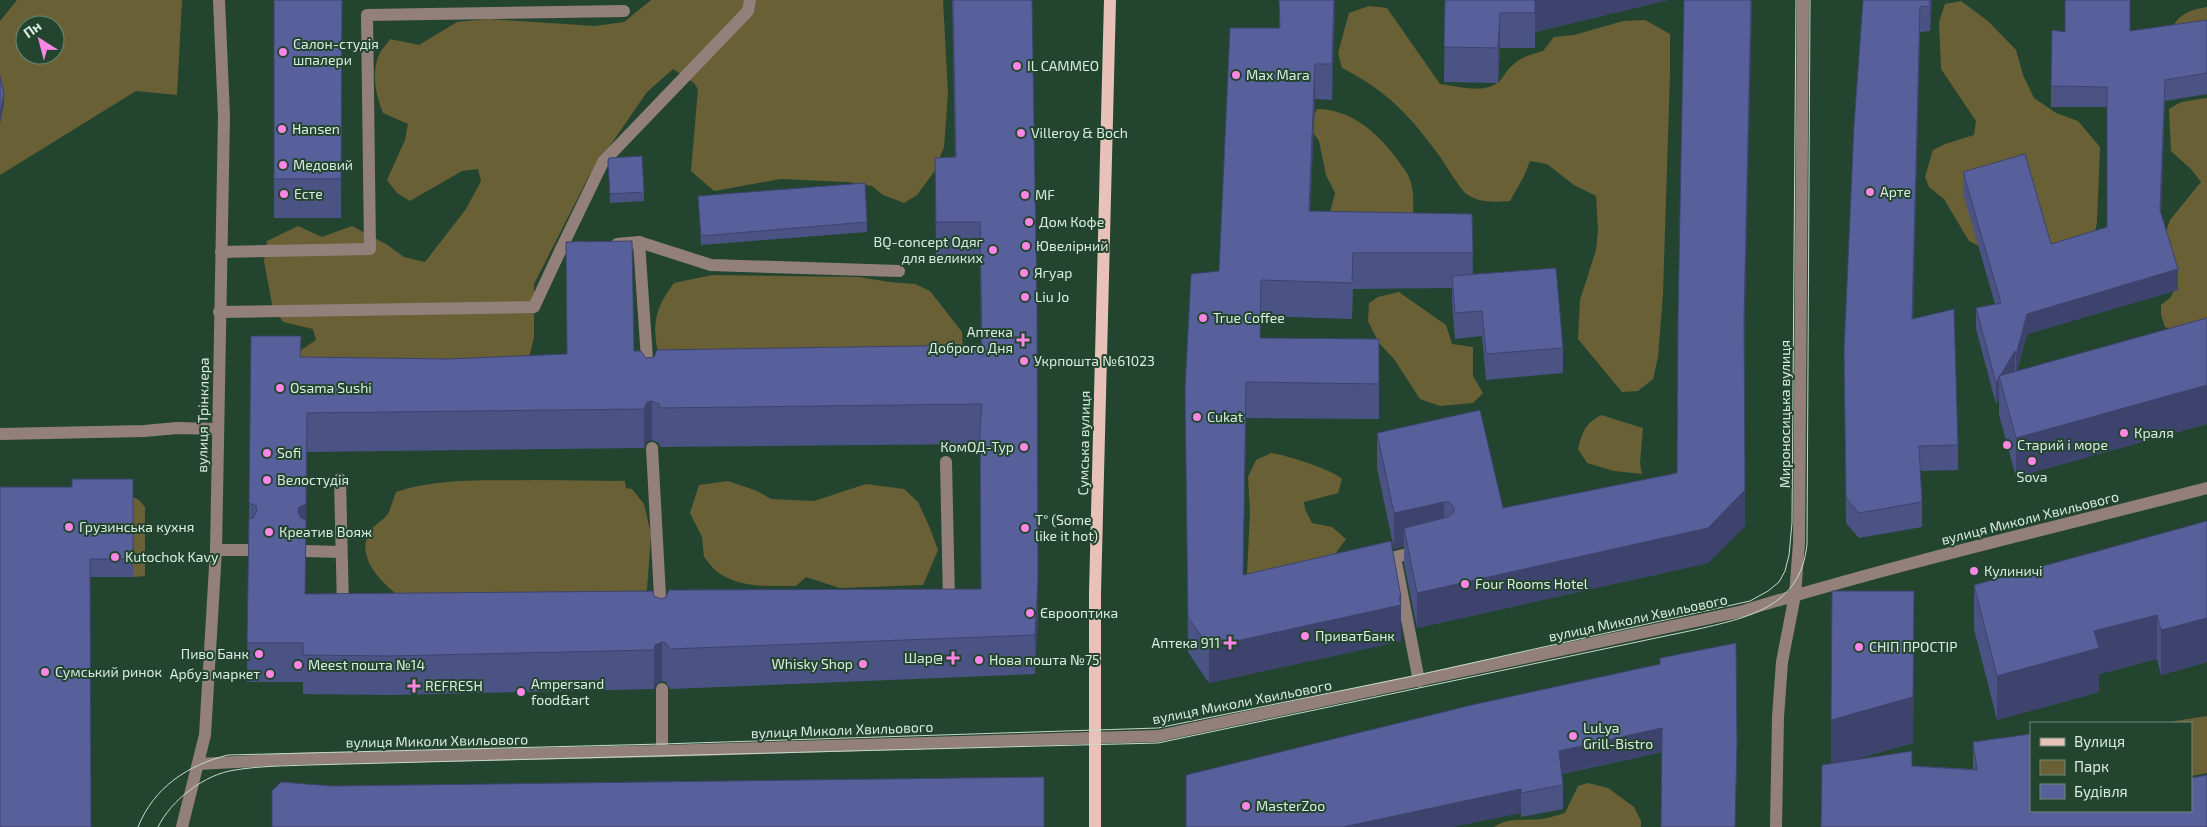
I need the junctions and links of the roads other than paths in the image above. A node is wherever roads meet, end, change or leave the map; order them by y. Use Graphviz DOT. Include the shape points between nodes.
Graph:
graph roads {
  1 [pos="219,0"];
  2 [pos="750,0"];
  3 [pos="1110,0"];
  4 [pos="1803,0"];
  5 [pos="624,12"];
  6 [pos="639,242"];
  7 [pos="561,249"];
  8 [pos="220,252"];
  9 [pos="899,271"];
  10 [pos="220,312"];
  11 [pos="649,390"];
  12 [pos="217,429"];
  13 [pos="0,434"];
  14 [pos="652,448"];
  15 [pos="946,462"];
  16 [pos="340,479"];
  17 [pos="2207,488"];
  18 [pos="1429,549"];
  19 [pos="216,550"];
  20 [pos="249,550"];
  21 [pos="306,551"];
  22 [pos="341,552"];
  23 [pos="1795,595"];
  24 [pos="949,600"];
  25 [pos="343,614"];
  26 [pos="662,630"];
  27 [pos="1419,681"];
  28 [pos="662,689"];
  29 [pos="1096,738"];
  30 [pos="662,751"];
  31 [pos="198,764"];
  32 [pos="182,827"];
  33 [pos="1095,827"];
  34 [pos="1776,827"];
  1 -- 8 [label="street, вулиця Трінклера" via="224,116"];
  2 -- 7 [label="street" via="748,10 603,162"];
  3 -- 29 [label="main road, Сумська вулиця" via="1095,593"];
  4 -- 23 [label="street, Мироносицька вулиця" via="1799,543"];
  5 -- 8 [label="street" via="367,15 370,249"];
  6 -- 7 [label="street"];
  6 -- 9 [label="street" via="712,265"];
  6 -- 11 [label="street"];
  7 -- 10 [label="street" via="534,307"];
  8 -- 10 [label="street, вулиця Трінклера"];
  10 -- 12 [label="street, вулиця Трінклера"];
  12 -- 13 [label="street"];
  12 -- 19 [label="street, вулиця Трінклера"];
  14 -- 26 [label="street"];
  15 -- 24 [label="street"];
  16 -- 22 [label="street"];
  17 -- 23 [label="street, вулиця Миколи Хвильового"];
  18 -- 27 [label="street" via="1395,557"];
  19 -- 20 [label="street"];
  19 -- 31 [label="street, вулиця Трінклера" via="208,706"];
  21 -- 22 [label="street"];
  22 -- 25 [label="street"];
  23 -- 27 [label="street, вулиця Миколи Хвильового" via="1743,611"];
  23 -- 34 [label="street, Мироносицька вулиця" via="1778,717"];
  27 -- 29 [label="street, вулиця Миколи Хвильового" via="1158,736"];
  28 -- 30 [label="street"];
  29 -- 30 [label="street, вулиця Миколи Хвильового"];
  29 -- 33 [label="main road, Сумська вулиця"];
  30 -- 31 [label="street, вулиця Миколи Хвильового"];
  31 -- 32 [label="street, вулиця Трінклера"];
}
